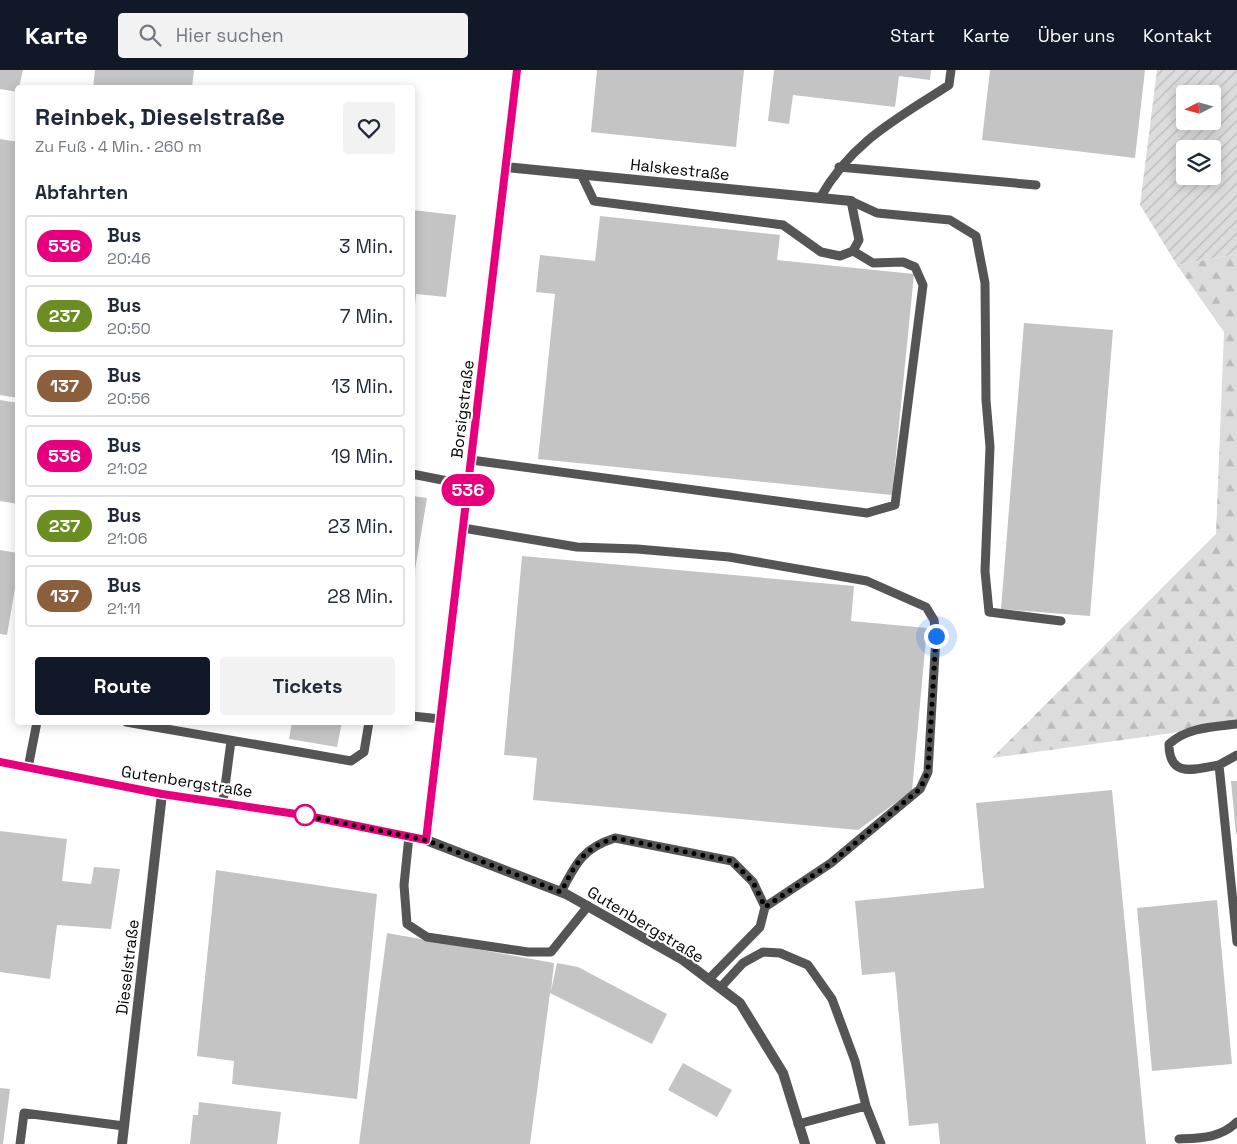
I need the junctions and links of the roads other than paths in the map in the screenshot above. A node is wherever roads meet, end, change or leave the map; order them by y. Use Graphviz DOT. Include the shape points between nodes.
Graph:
graph roads {
  1 [pos="517,70"];
  2 [pos="951,70"];
  3 [pos="506,167"];
  4 [pos="839,168"];
  5 [pos="581,174"];
  6 [pos="1036,186"];
  7 [pos="820,198"];
  8 [pos="851,200"];
  9 [pos="853,251"];
  10 [pos="471,460"];
  11 [pos="415,475"];
  12 [pos="468,485"];
  13 [pos="463,528"];
  14 [pos="1061,621"];
  15 [pos="415,716"];
  16 [pos="440,719"];
  17 [pos="1237,724"];
  18 [pos="36,725"];
  19 [pos="143,725"];
  20 [pos="368,725"];
  21 [pos="231,741"];
  22 [pos="1237,755"];
  23 [pos="0,762"];
  24 [pos="1219,765"];
  25 [pos="28,768"];
  26 [pos="162,794"];
  27 [pos="223,802"];
  28 [pos="409,836"];
  29 [pos="426,840"];
  30 [pos="561,892"];
  31 [pos="588,906"];
  32 [pos="765,907"];
  33 [pos="1237,942"];
  34 [pos="709,979"];
  35 [pos="720,988"];
  36 [pos="866,1106"];
  37 [pos="1237,1122"];
  38 [pos="798,1124"];
  39 [pos="124,1126"];
  40 [pos="1179,1139"];
  41 [pos="20,1144"];
  42 [pos="122,1144"];
  43 [pos="805,1144"];
  44 [pos="881,1144"];
  1 -- 3 [label="street, Borsigstraße"];
  2 -- 4 [label="lane" via="949,85 874,133"];
  3 -- 5 [label="street, Halskestraße"];
  3 -- 10 [label="street, Borsigstraße"];
  4 -- 6 [label="lane"];
  4 -- 7 [label="lane"];
  5 -- 7 [label="street, Halskestraße"];
  5 -- 9 [label="lane" via="594,200 783,226 821,252 840,256"];
  7 -- 8 [label="street, Halskestraße"];
  8 -- 9 [label="lane" via="859,240"];
  8 -- 14 [label="lane" via="877,213 950,220 976,236 985,283 986,400 990,447 985,571 989,612"];
  9 -- 10 [label="lane" via="873,263 904,262 915,267 924,285 895,505 867,513"];
  10 -- 12 [label="street, Borsigstraße"];
  11 -- 12 [label="lane"];
  12 -- 13 [label="street, Borsigstraße"];
  13 -- 16 [label="street, Borsigstraße"];
  13 -- 32 [label="lane" via="577,547 729,557 867,581 926,607 934,620 936,636 928,772 920,789 830,864"];
  15 -- 16 [label="lane"];
  16 -- 29 [label="street, Borsigstraße"];
  17 -- 24 [label="lane" via="1180,734 1169,744 1169,756 1176,767 1186,770"];
  18 -- 25 [label="lane"];
  19 -- 21 [label="lane"];
  20 -- 21 [label="lane" via="364,752 351,761"];
  21 -- 27 [label="lane"];
  22 -- 24 [label="lane"];
  23 -- 25 [label="street, Gutenbergstraße"];
  24 -- 33 [label="lane"];
  25 -- 26 [label="street, Gutenbergstraße"];
  26 -- 27 [label="street, Gutenbergstraße"];
  26 -- 39 [label="street, Dieselstraße"];
  27 -- 28 [label="street, Gutenbergstraße"];
  28 -- 29 [label="street, Gutenbergstraße"];
  28 -- 31 [label="lane" via="404,885 407,924 427,937 528,952 551,952"];
  29 -- 30 [label="street, Gutenbergstraße"];
  30 -- 31 [label="street, Gutenbergstraße"];
  30 -- 32 [label="lane" via="577,861 597,844 615,838 732,861 753,882"];
  31 -- 34 [label="street, Gutenbergstraße" via="683,960"];
  32 -- 34 [label="lane" via="760,927"];
  34 -- 35 [label="street, Gutenbergstraße"];
  35 -- 36 [label="lane" via="743,963 763,952 780,953 808,965 832,999 855,1060"];
  35 -- 38 [label="street, Gutenbergstraße" via="740,1002 782,1073"];
  36 -- 38 [label="lane"];
  36 -- 44 [label="lane"];
  37 -- 40 [label="lane" via="1211,1137"];
  38 -- 43 [label="street, Gutenbergstraße"];
  39 -- 41 [label="lane" via="24,1113"];
  39 -- 42 [label="street, Dieselstraße"];
}
